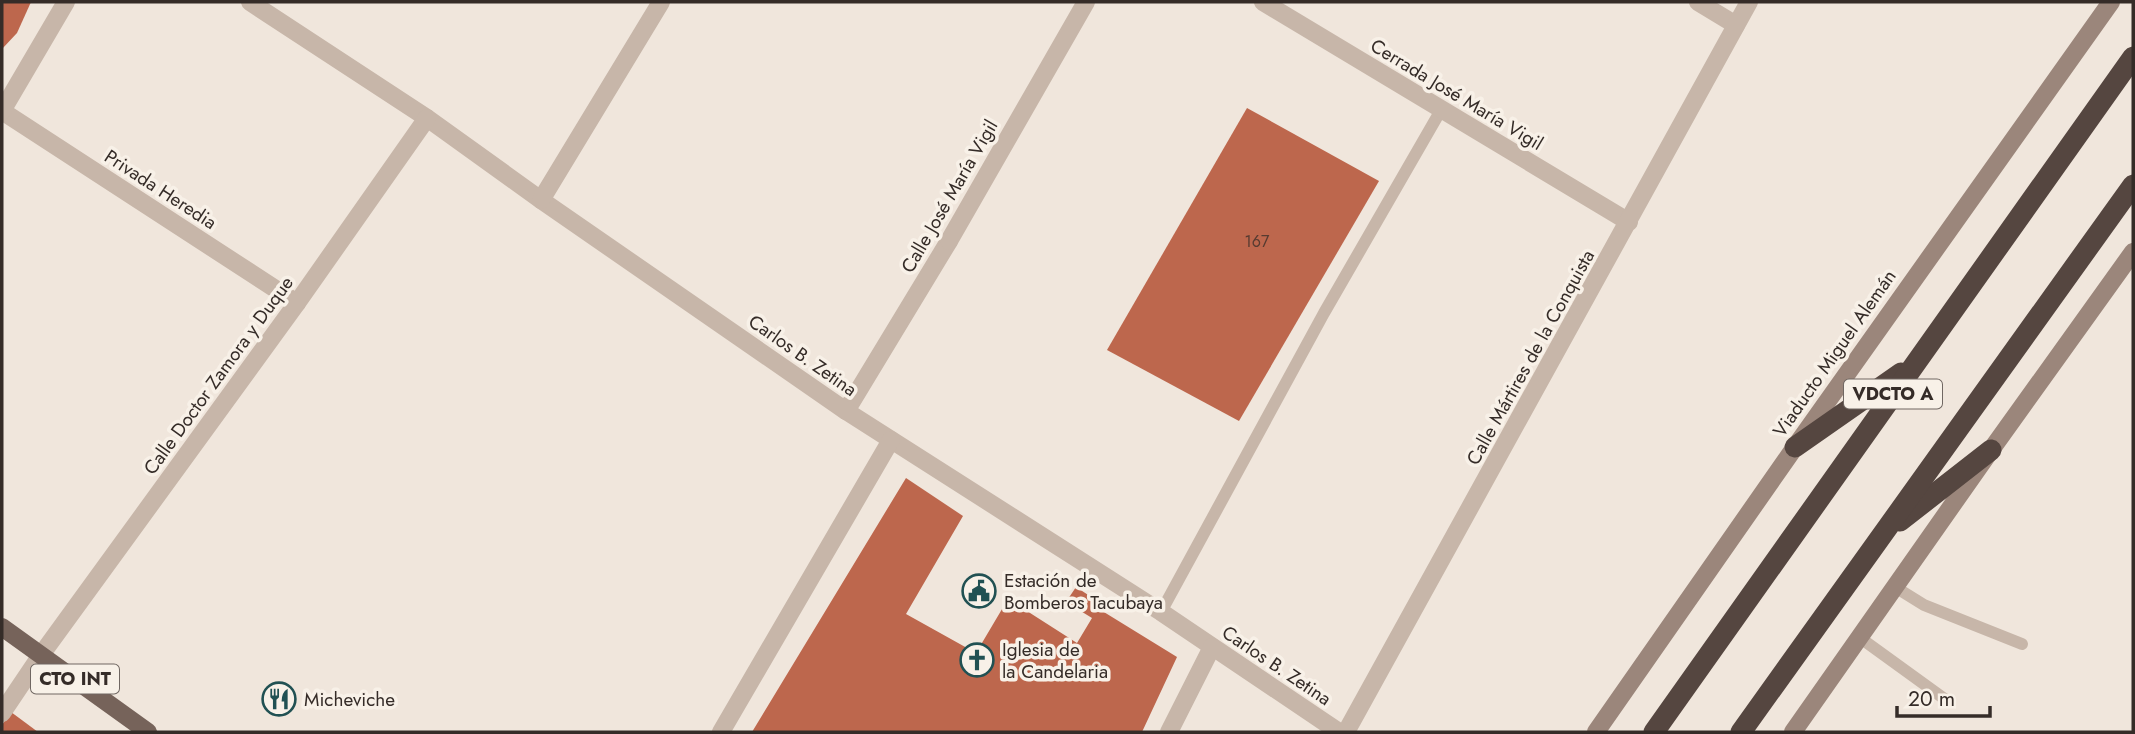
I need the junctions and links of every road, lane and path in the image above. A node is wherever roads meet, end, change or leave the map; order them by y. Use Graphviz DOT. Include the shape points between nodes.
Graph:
graph roads {
  1 [pos="66,2"];
  2 [pos="250,2"];
  3 [pos="661,2"];
  4 [pos="1086,2"];
  5 [pos="1263,2"];
  6 [pos="1698,2"];
  7 [pos="1749,2"];
  8 [pos="2111,2"];
  9 [pos="1736,25"];
  10 [pos="2133,57"];
  11 [pos="1441,110"];
  12 [pos="2,111"];
  13 [pos="427,118"];
  14 [pos="2133,185"];
  15 [pos="541,200"];
  16 [pos="1629,222"];
  17 [pos="2133,252"];
  18 [pos="297,303"];
  19 [pos="1914,364"];
  20 [pos="846,411"];
  21 [pos="891,440"];
  22 [pos="1795,447"];
  23 [pos="1991,450"];
  24 [pos="1879,538"];
  25 [pos="1895,587"];
  26 [pos="1161,612"];
  27 [pos="2,627"];
  28 [pos="1859,637"];
  29 [pos="2022,644"];
  30 [pos="1212,647"];
  31 [pos="41,655"];
  32 [pos="1945,700"];
  33 [pos="2,713"];
  34 [pos="148,732"];
  35 [pos="721,732"];
  36 [pos="1169,732"];
  37 [pos="1339,732"];
  38 [pos="1346,732"];
  39 [pos="1596,732"];
  40 [pos="1654,732"];
  41 [pos="1741,732"];
  42 [pos="1793,732"];
  1 -- 12 [label="street"];
  2 -- 13 [label="street, Carlos B. Zetina"];
  3 -- 15 [label="street"];
  4 -- 20 [label="street, Calle José María Vigil"];
  5 -- 11 [label="street, Cerrada José María Vigil"];
  6 -- 9 [label="street"];
  7 -- 9 [label="street, Calle Mártires de la Conquista"];
  8 -- 22 [label="main road, Viaducto Miguel Alemán"];
  9 -- 16 [label="street, Calle Mártires de la Conquista"];
  10 -- 19 [label="highway, VDCTO A"];
  11 -- 16 [label="street, Cerrada José María Vigil"];
  11 -- 26 [label="lane"];
  12 -- 18 [label="street, Privada Heredia"];
  13 -- 15 [label="street, Carlos B. Zetina"];
  13 -- 18 [label="street, Calle Doctor Zamora y Duque"];
  14 -- 24 [label="highway, VDCTO A"];
  15 -- 20 [label="street, Carlos B. Zetina"];
  16 -- 38 [label="street, Calle Mártires de la Conquista"];
  17 -- 23 [label="main road"];
  18 -- 31 [label="street, Calle Doctor Zamora y Duque"];
  19 -- 22 [label="highway"];
  19 -- 40 [label="highway, VDCTO A"];
  20 -- 21 [label="street, Carlos B. Zetina"];
  21 -- 26 [label="street, Carlos B. Zetina"];
  21 -- 35 [label="street"];
  22 -- 39 [label="main road, Viaducto Miguel Alemán"];
  23 -- 24 [label="highway"];
  23 -- 25 [label="main road"];
  24 -- 41 [label="highway, VDCTO A"];
  25 -- 28 [label="main road"];
  25 -- 29 [label="lane" via="1924,605"];
  26 -- 30 [label="street, Carlos B. Zetina"];
  27 -- 31 [label="main road, CTO INT"];
  28 -- 32 [label="lane"];
  28 -- 42 [label="main road"];
  30 -- 36 [label="street"];
  30 -- 37 [label="street, Carlos B. Zetina"];
  31 -- 33 [label="street, Calle Doctor Zamora y Duque"];
  31 -- 34 [label="main road, CTO INT"];
}
